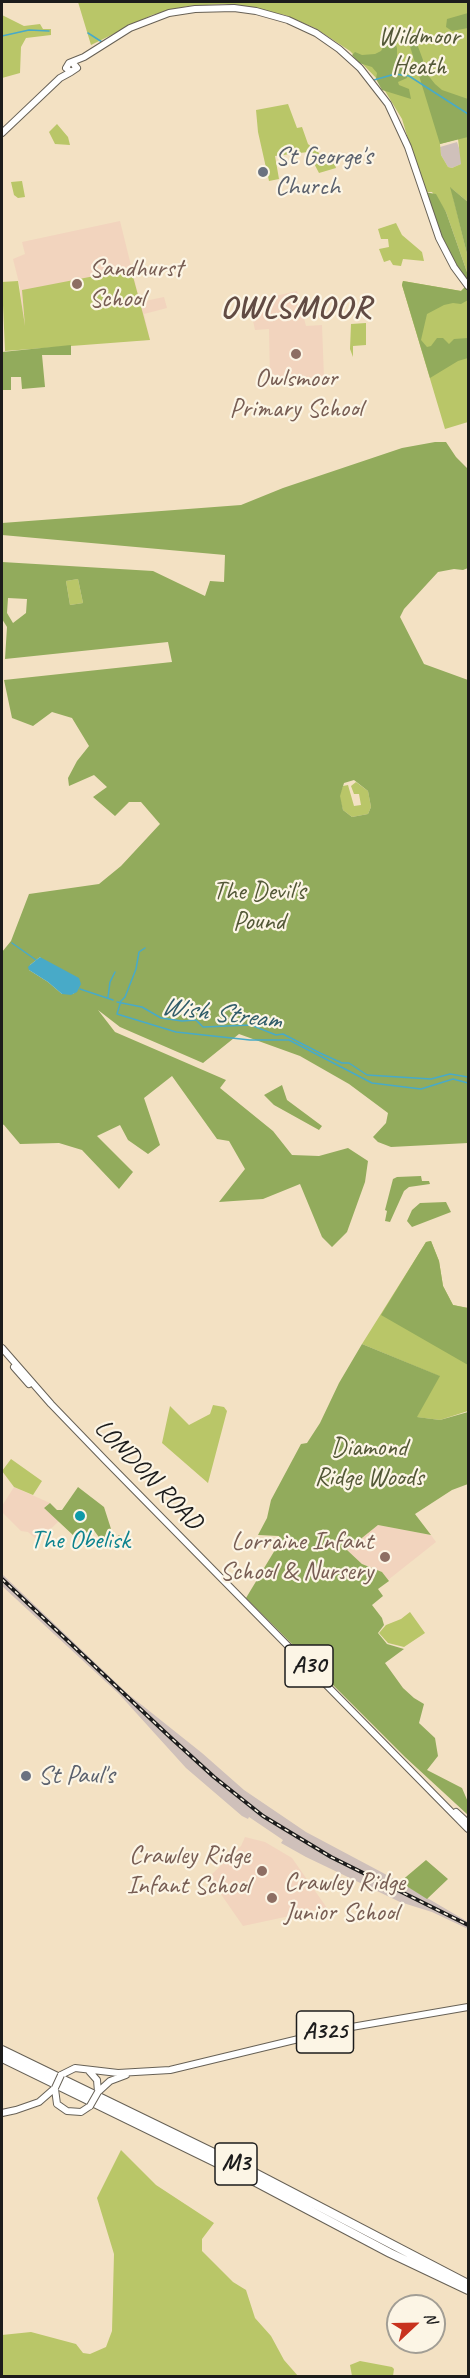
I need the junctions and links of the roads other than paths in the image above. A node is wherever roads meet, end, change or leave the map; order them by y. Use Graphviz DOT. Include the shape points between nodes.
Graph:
graph roads {
  1 [pos="2,133"];
  2 [pos="468,286"];
  3 [pos="2,1348"];
  4 [pos="2,1353"];
  5 [pos="50,1403"];
  6 [pos="394,1754"];
  7 [pos="468,1823"];
  8 [pos="468,1829"];
  9 [pos="468,2007"];
  10 [pos="2,2050"];
  11 [pos="2,2058"];
  12 [pos="86,2069"];
  13 [pos="133,2073"];
  14 [pos="55,2088"];
  15 [pos="98,2091"];
  16 [pos="39,2102"];
  17 [pos="57,2104"];
  18 [pos="2,2113"];
  19 [pos="468,2284"];
  20 [pos="468,2290"];
  1 -- 2 [label="main road" via="68,70 68,63 74,64 136,25 195,9 234,8 288,20 335,46 374,83 408,147 439,238"];
  3 -- 5 [label="main road, LONDON ROAD / A30"];
  4 -- 5 [label="main road, LONDON ROAD / A30"];
  5 -- 6 [label="main road, LONDON ROAD / A30"];
  6 -- 7 [label="main road, LONDON ROAD / A30"];
  6 -- 8 [label="main road, LONDON ROAD / A30"];
  9 -- 13 [label="main road, A325" via="340,2029 178,2068"];
  10 -- 19 [label="highway, M3" via="251,2171"];
  11 -- 20 [label="highway, M3"];
  12 -- 13 [label="main road, A325"];
  12 -- 14 [label="main road, A325, bridge" via="75,2068 62,2074"];
  12 -- 15 [label="main road" via="96,2078"];
  13 -- 15 [label="main road, A325" via="113,2079"];
  14 -- 16 [label="main road, A325"];
  14 -- 17 [label="main road"];
  15 -- 17 [label="main road, A325, bridge" via="84,2112 74,2113"];
  16 -- 17 [label="main road, A325"];
  16 -- 18 [label="main road, A325"];
}
